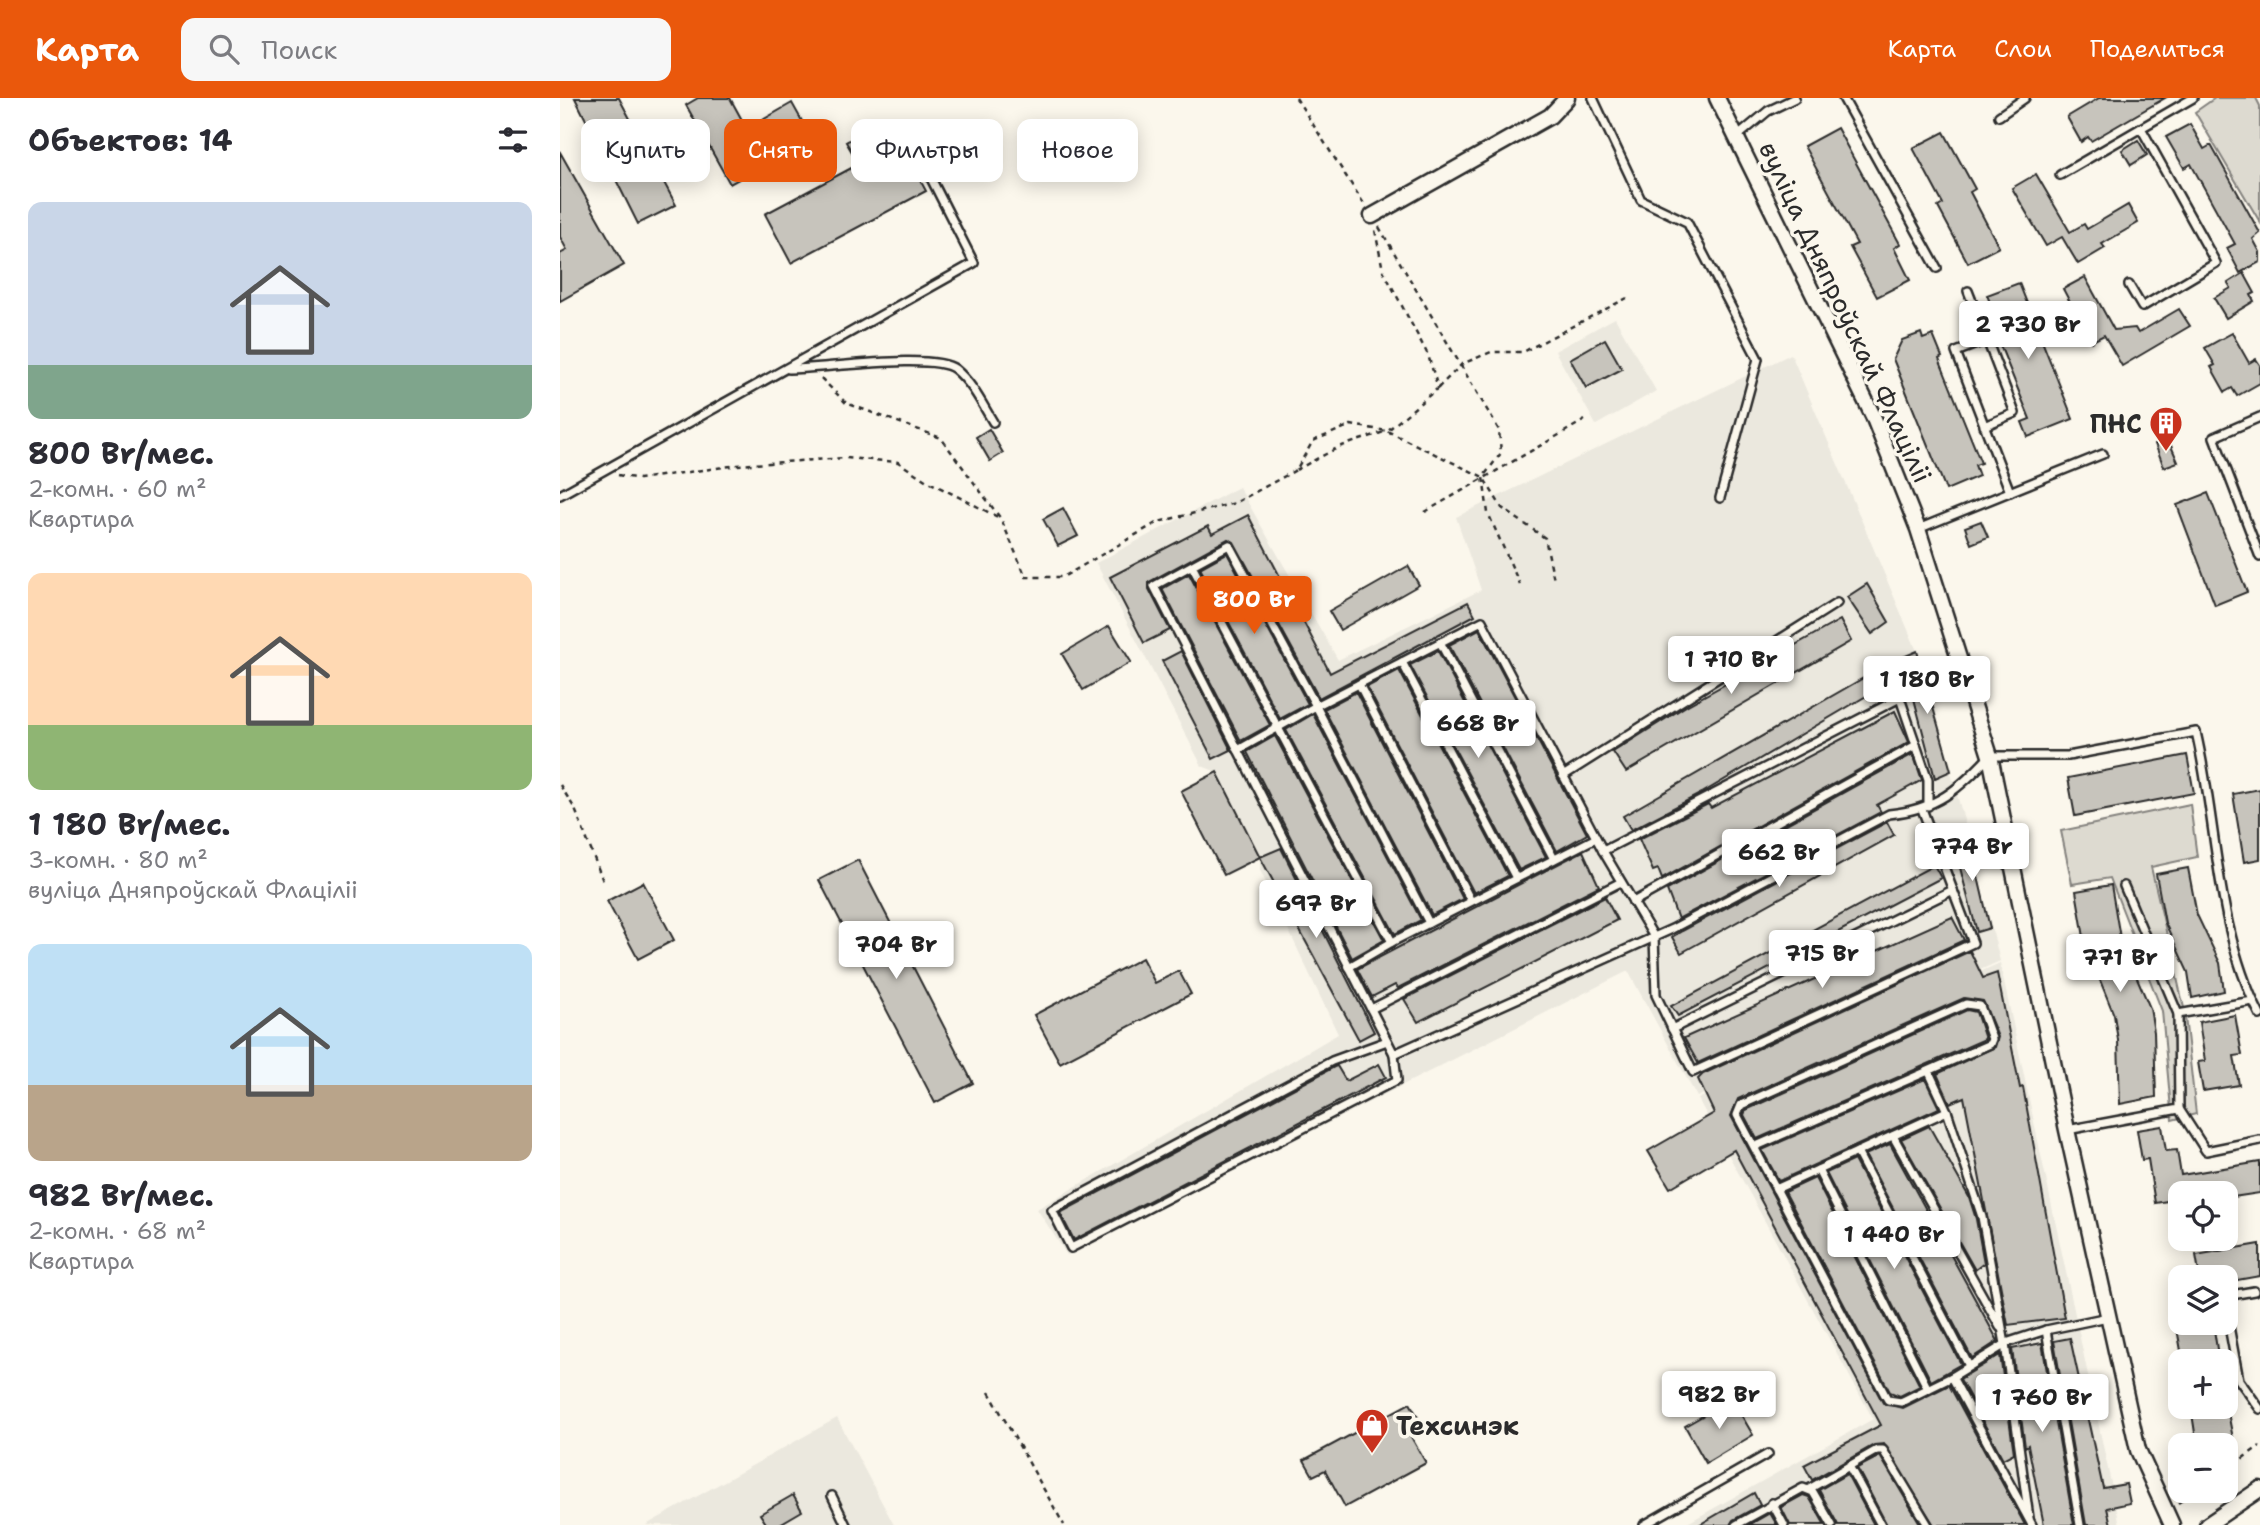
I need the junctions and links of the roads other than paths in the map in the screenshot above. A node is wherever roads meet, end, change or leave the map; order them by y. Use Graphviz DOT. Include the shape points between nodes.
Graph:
graph roads {
  1 [pos="1567,98"];
  2 [pos="1593,98"];
  3 [pos="1717,98"];
  4 [pos="1795,98"];
  5 [pos="1843,98"];
  6 [pos="2025,98"];
  7 [pos="2193,98"];
  8 [pos="1999,116"];
  9 [pos="2141,128"];
  10 [pos="1738,136"];
  11 [pos="2060,175"];
  12 [pos="933,182"];
  13 [pos="1372,216"];
  14 [pos="1937,268"];
  15 [pos="2129,285"];
  16 [pos="1968,290"];
  17 [pos="1987,340"];
  18 [pos="785,369"];
  19 [pos="2260,417"];
  20 [pos="993,422"];
  21 [pos="1984,426"];
  22 [pos="2103,454"];
  23 [pos="2010,492"];
  24 [pos="560,495"];
  25 [pos="1720,498"];
  26 [pos="1918,529"];
  27 [pos="2260,557"];
  28 [pos="1192,566"];
  29 [pos="1838,603"];
  30 [pos="1440,642"];
  31 [pos="1402,662"];
  32 [pos="1359,684"];
  33 [pos="1316,706"];
  34 [pos="1279,727"];
  35 [pos="1916,745"];
  36 [pos="1238,750"];
  37 [pos="1990,756"];
  38 [pos="1563,776"];
  39 [pos="1925,807"];
  40 [pos="1596,838"];
  41 [pos="1603,851"];
  42 [pos="1554,859"];
  43 [pos="1516,878"];
  44 [pos="1621,882"];
  45 [pos="2124,886"];
  46 [pos="1953,890"];
  47 [pos="1471,901"];
  48 [pos="1633,902"];
  49 [pos="1429,923"];
  50 [pos="1654,937"];
  51 [pos="1392,942"];
  52 [pos="1349,967"];
  53 [pos="2253,1001"];
  54 [pos="1371,1009"];
  55 [pos="2178,1014"];
  56 [pos="2260,1015"];
  57 [pos="1672,1029"];
  58 [pos="1387,1041"];
  59 [pos="1394,1054"];
  60 [pos="1929,1072"];
  61 [pos="2179,1109"];
  62 [pos="1947,1111"];
  63 [pos="2067,1130"];
  64 [pos="1893,1136"];
  65 [pos="2260,1140"];
  66 [pos="1754,1147"];
  67 [pos="1857,1152"];
  68 [pos="1818,1170"];
  69 [pos="1776,1189"];
  70 [pos="2254,1291"];
  71 [pos="2238,1294"];
  72 [pos="2108,1317"];
  73 [pos="2046,1329"];
  74 [pos="2003,1333"];
  75 [pos="2231,1335"];
  76 [pos="2005,1344"];
  77 [pos="1969,1366"];
  78 [pos="1952,1377"];
  79 [pos="1928,1388"];
  80 [pos="2260,1409"];
  81 [pos="1768,1454"];
  82 [pos="1849,1466"];
  83 [pos="1809,1489"];
  84 [pos="2260,1489"];
  85 [pos="832,1496"];
  86 [pos="1772,1503"];
  87 [pos="2169,1518"];
  88 [pos="2031,1522"];
  89 [pos="846,1525"];
  90 [pos="1644,1525"];
  91 [pos="1736,1525"];
  92 [pos="1784,1525"];
  93 [pos="1832,1525"];
  94 [pos="1881,1525"];
  95 [pos="1928,1525"];
  96 [pos="2080,1525"];
  97 [pos="2207,1525"];
  1 -- 13 [label="street" via="1550,116"];
  2 -- 25 [label="lane" via="1641,200 1687,222 1758,359"];
  3 -- 10 [label="street, вуліца Дняпроўскай Флаціліі"];
  4 -- 10 [label="lane" via="1768,111"];
  5 -- 14 [label="lane"];
  6 -- 8 [label="lane"];
  7 -- 9 [label="lane"];
  9 -- 11 [label="lane"];
  9 -- 15 [label="lane" via="2216,263 2142,307"];
  10 -- 26 [label="street, вуліца Дняпроўскай Флаціліі" via="1868,404"];
  12 -- 18 [label="lane" via="974,263"];
  16 -- 17 [label="lane"];
  17 -- 21 [label="lane" via="2015,413"];
  17 -- 21 [label="lane" via="1956,352"];
  18 -- 20 [label="lane" via="923,360 953,367"];
  18 -- 24 [label="lane"];
  19 -- 27 [label="lane" via="2214,437"];
  21 -- 23 [label="lane"];
  22 -- 23 [label="lane"];
  23 -- 26 [label="lane"];
  26 -- 37 [label="street, вуліца Дняпроўскай Флаціліі"];
  28 -- 33 [label="lane" via="1229,545"];
  28 -- 34 [label="lane"];
  28 -- 36 [label="lane" via="1154,586"];
  29 -- 38 [label="lane"];
  30 -- 31 [label="lane"];
  30 -- 38 [label="lane" via="1482,621"];
  30 -- 42 [label="lane"];
  31 -- 32 [label="lane"];
  31 -- 43 [label="lane"];
  32 -- 33 [label="lane"];
  32 -- 47 [label="lane"];
  33 -- 34 [label="lane"];
  33 -- 49 [label="lane"];
  34 -- 36 [label="lane"];
  34 -- 51 [label="lane"];
  35 -- 39 [label="lane" via="1928,780"];
  35 -- 41 [label="lane" via="1900,698"];
  35 -- 48 [label="lane"];
  36 -- 52 [label="lane"];
  37 -- 39 [label="lane" via="1954,793"];
  37 -- 53 [label="lane" via="2068,756 2196,732 2209,786 2221,901"];
  37 -- 63 [label="street, вуліца Дняпроўскай Флаціліі"];
  38 -- 40 [label="lane"];
  39 -- 46 [label="lane"];
  39 -- 50 [label="lane" via="1889,814"];
  40 -- 41 [label="lane"];
  40 -- 42 [label="lane"];
  41 -- 44 [label="lane"];
  42 -- 43 [label="lane"];
  43 -- 47 [label="lane"];
  44 -- 48 [label="lane"];
  44 -- 54 [label="lane"];
  45 -- 55 [label="lane"];
  46 -- 57 [label="lane"];
  46 -- 57 [label="lane" via="1973,943 1693,1072"];
  47 -- 49 [label="lane"];
  48 -- 50 [label="lane"];
  49 -- 51 [label="lane"];
  50 -- 57 [label="lane" via="1656,995"];
  50 -- 59 [label="lane"];
  51 -- 52 [label="lane"];
  52 -- 54 [label="lane"];
  53 -- 55 [label="lane"];
  53 -- 56 [label="lane"];
  54 -- 58 [label="lane"];
  55 -- 61 [label="lane"];
  58 -- 59 [label="lane"];
  58 -- 59 [label="lane" via="1332,1060 1052,1210 1071,1248 1397,1080"];
  60 -- 62 [label="lane"];
  60 -- 66 [label="lane"];
  60 -- 66 [label="lane" via="1990,1044 1980,1006 1966,1004 1741,1105 1737,1115"];
  61 -- 63 [label="lane"];
  61 -- 65 [label="lane" via="2206,1151"];
  62 -- 64 [label="lane"];
  62 -- 74 [label="lane" via="1978,1200"];
  63 -- 72 [label="street, вуліца Дняпроўскай Флаціліі"];
  64 -- 67 [label="lane"];
  64 -- 74 [label="lane"];
  66 -- 69 [label="lane"];
  67 -- 68 [label="lane"];
  67 -- 77 [label="lane"];
  68 -- 69 [label="lane"];
  68 -- 79 [label="lane"];
  69 -- 79 [label="lane" via="1888,1400 1901,1402"];
  70 -- 71 [label="lane"];
  72 -- 73 [label="lane"];
  72 -- 87 [label="street, вуліца Дняпроўскай Флаціліі" via="2138,1450"];
  73 -- 76 [label="lane"];
  73 -- 96 [label="lane"];
  74 -- 76 [label="lane"];
  75 -- 80 [label="lane" via="2239,1380"];
  76 -- 77 [label="lane"];
  76 -- 88 [label="lane"];
  77 -- 78 [label="lane"];
  78 -- 79 [label="lane"];
  78 -- 88 [label="lane"];
  81 -- 90 [label="lane"];
  82 -- 83 [label="lane"];
  82 -- 94 [label="lane"];
  82 -- 95 [label="lane" via="1877,1450 1886,1451"];
  83 -- 86 [label="lane" via="1796,1489"];
  83 -- 93 [label="lane"];
  84 -- 97 [label="street"];
  85 -- 89 [label="lane"];
  86 -- 91 [label="lane"];
  86 -- 92 [label="lane"];
}
